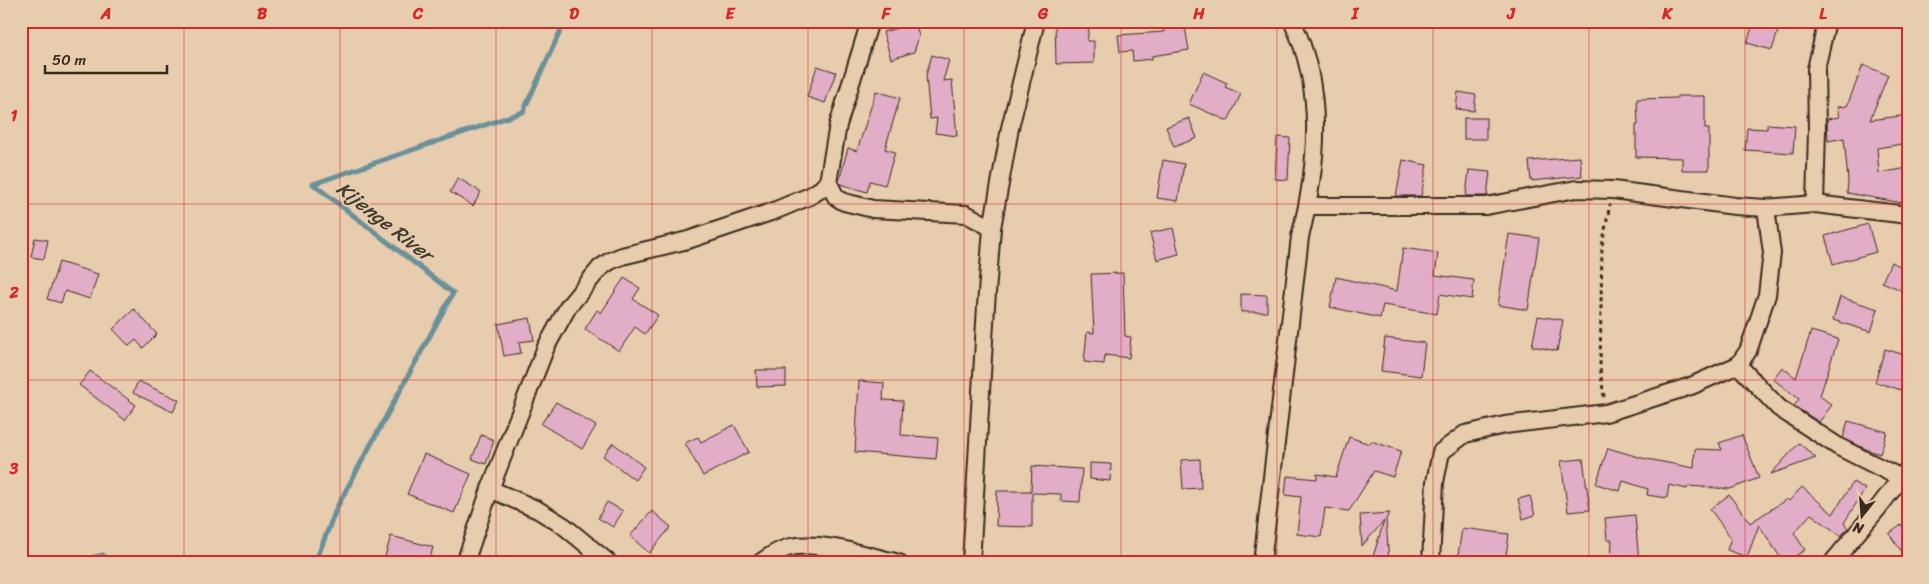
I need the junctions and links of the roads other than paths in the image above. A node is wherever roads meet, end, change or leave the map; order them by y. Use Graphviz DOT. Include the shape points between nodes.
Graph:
graph roads {
  1 [pos="870,21"];
  2 [pos="1036,21"];
  3 [pos="1292,21"];
  4 [pos="1827,21"];
  5 [pos="828,182"];
  6 [pos="1814,204"];
  7 [pos="1308,206"];
  8 [pos="1766,208"];
  9 [pos="1908,215"];
  10 [pos="992,228"];
  11 [pos="1738,365"];
  12 [pos="1905,473"];
  13 [pos="490,489"];
  14 [pos="465,563"];
  15 [pos="609,563"];
  16 [pos="760,563"];
  17 [pos="899,563"];
  18 [pos="971,563"];
  19 [pos="1262,563"];
  20 [pos="1431,563"];
  21 [pos="1832,563"];
  1 -- 5 [label="street" via="838,125"];
  2 -- 10 [label="street" via="1010,128"];
  3 -- 7 [label="street" via="1300,38 1312,85 1316,117"];
  4 -- 6 [label="street" via="1816,69"];
  5 -- 10 [label="street" via="836,197 844,202 873,209 966,214"];
  5 -- 13 [label="street" via="810,196 774,211 688,240 622,256 600,268 568,307 546,347"];
  6 -- 8 [label="street"];
  6 -- 9 [label="street"];
  7 -- 8 [label="street" via="1486,206 1576,189 1613,190"];
  7 -- 19 [label="street" via="1300,237"];
  8 -- 11 [label="street" via="1772,253 1767,295 1748,351"];
  10 -- 18 [label="street"];
  11 -- 12 [label="street" via="1780,408 1838,447"];
  11 -- 20 [label="street" via="1691,386 1606,412 1505,425 1465,434 1442,452 1435,482"];
  12 -- 21 [label="street"];
  13 -- 14 [label="street"];
  13 -- 15 [label="street" via="538,510 564,526"];
  16 -- 17 [label="street" via="776,552 805,545 855,552"];
}
